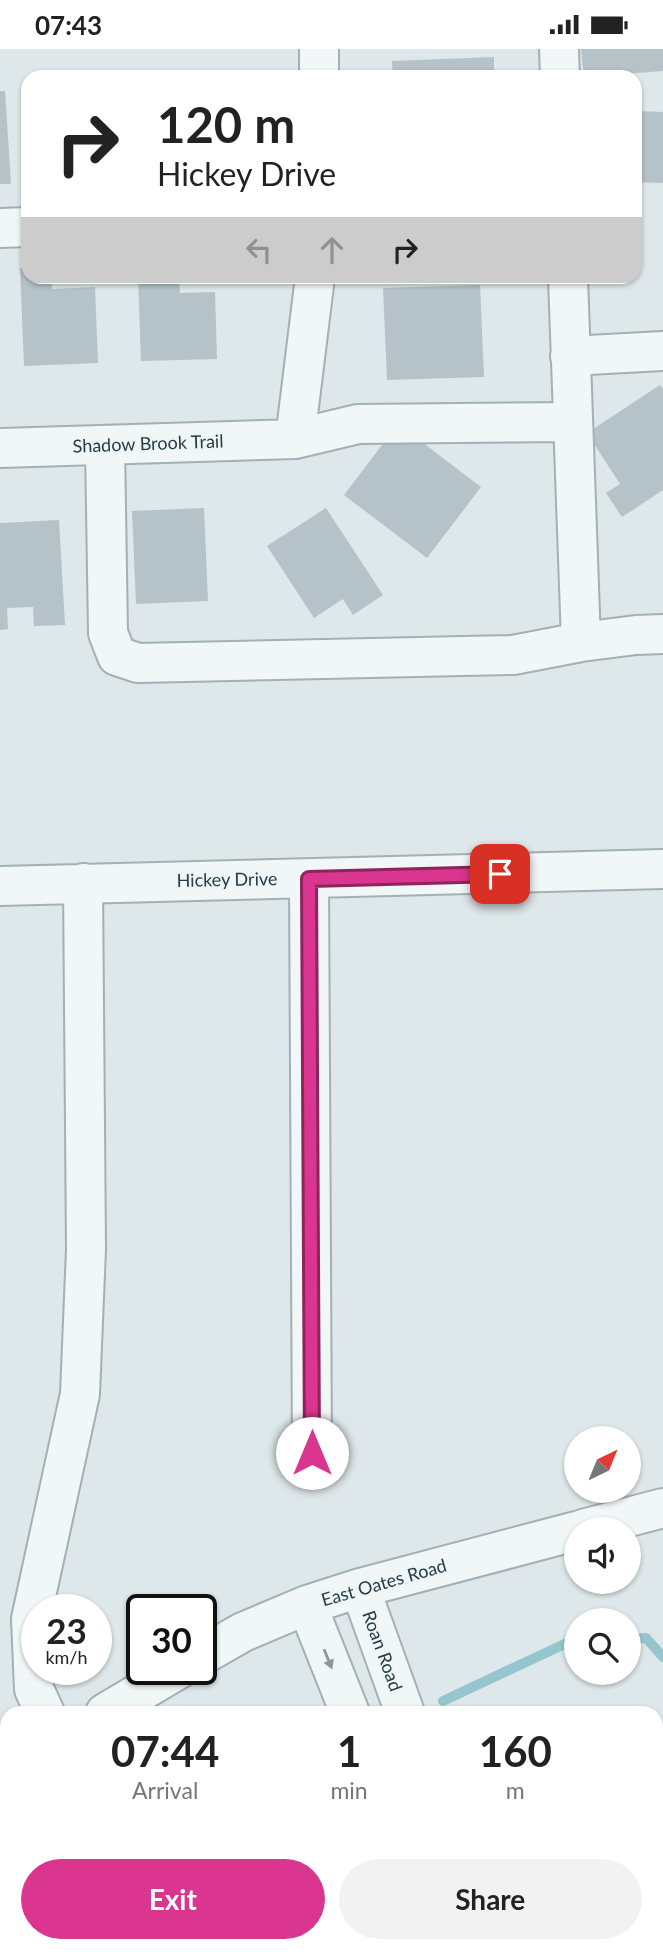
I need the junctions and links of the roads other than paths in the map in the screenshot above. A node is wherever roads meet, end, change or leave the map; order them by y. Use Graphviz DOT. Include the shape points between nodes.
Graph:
graph roads {
  1 [pos="319,49"];
  2 [pos="559,49"];
  3 [pos="319,70"];
  4 [pos="560,70"];
  5 [pos="21,227"];
  6 [pos="0,228"];
  7 [pos="314,284"];
  8 [pos="568,284"];
  9 [pos="663,351"];
  10 [pos="570,356"];
  11 [pos="573,422"];
  12 [pos="295,439"];
  13 [pos="105,445"];
  14 [pos="0,448"];
  15 [pos="663,634"];
  16 [pos="581,642"];
  17 [pos="663,869"];
  18 [pos="309,879"];
  19 [pos="83,883"];
  20 [pos="0,886"];
  21 [pos="312,1453"];
  22 [pos="663,1508"];
  23 [pos="629,1517"];
  24 [pos="564,1534"];
  25 [pos="360,1588"];
  26 [pos="307,1605"];
  27 [pos="217,1647"];
  28 [pos="152,1685"];
  29 [pos="42,1706"];
  30 [pos="117,1706"];
  31 [pos="347,1706"];
  32 [pos="402,1706"];
  1 -- 3 [label="street"];
  2 -- 4 [label="street"];
  5 -- 6 [label="street"];
  7 -- 12 [label="street"];
  8 -- 10 [label="street"];
  9 -- 10 [label="street"];
  10 -- 11 [label="street"];
  11 -- 12 [label="street, Shadow Brook Trail" via="358,424"];
  11 -- 16 [label="street"];
  12 -- 13 [label="street, Shadow Brook Trail"];
  13 -- 14 [label="street, Shadow Brook Trail"];
  13 -- 16 [label="street" via="108,633 117,656 138,663 513,655"];
  15 -- 16 [label="street"];
  17 -- 18 [label="street, Hickey Drive"];
  18 -- 19 [label="street, Hickey Drive"];
  18 -- 21 [label="street"];
  19 -- 20 [label="street, Hickey Drive"];
  19 -- 29 [label="street" via="86,1249 80,1394 31,1619 34,1689"];
  22 -- 23 [label="street"];
  24 -- 25 [label="street, East Oates Road"];
  25 -- 26 [label="street, East Oates Road"];
  25 -- 32 [label="street, Roan Road"];
  26 -- 27 [label="street, East Oates Road"];
  26 -- 31 [label="street, one-way"];
  28 -- 30 [label="street"];
}
